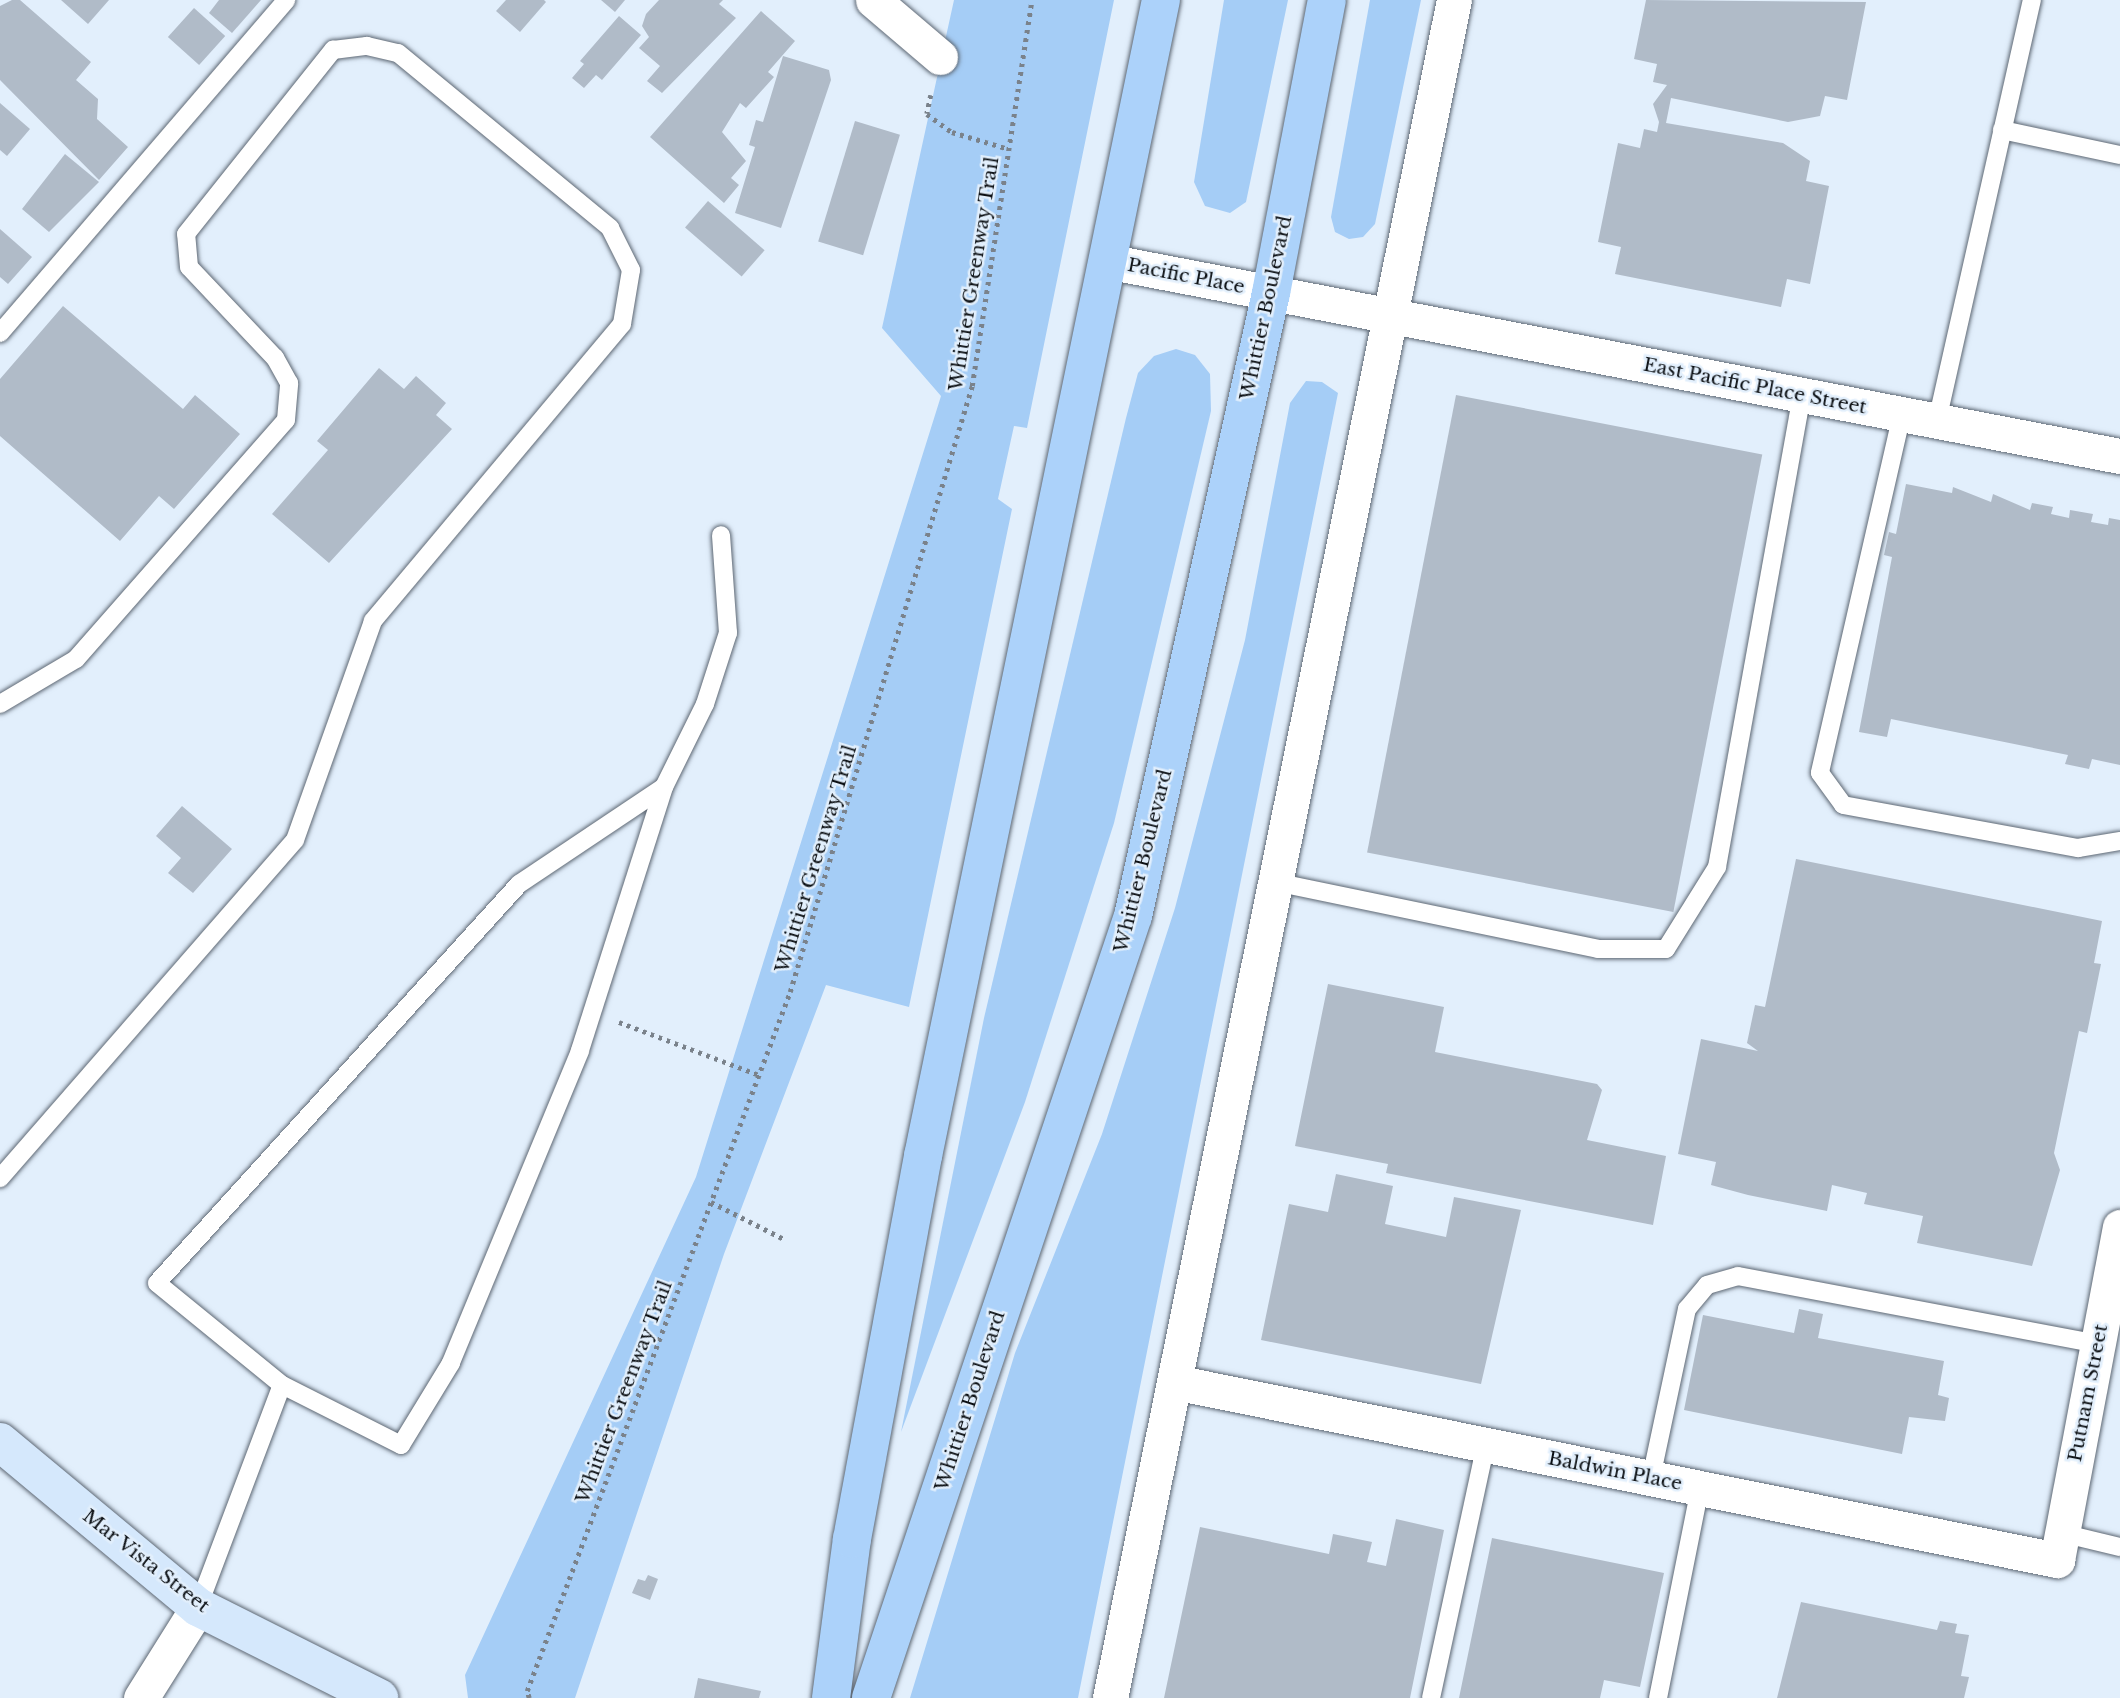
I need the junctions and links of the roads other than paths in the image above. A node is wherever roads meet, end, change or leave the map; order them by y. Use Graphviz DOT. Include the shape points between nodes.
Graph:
graph roads {
  1 [pos="286,0"];
  2 [pos="873,0"];
  3 [pos="1161,0"];
  4 [pos="1327,0"];
  5 [pos="1454,0"];
  6 [pos="2032,0"];
  7 [pos="940,57"];
  8 [pos="2002,130"];
  9 [pos="2120,155"];
  10 [pos="1106,261"];
  11 [pos="1271,292"];
  12 [pos="1390,316"];
  13 [pos="0,333"];
  14 [pos="1802,395"];
  15 [pos="1902,414"];
  16 [pos="1937,421"];
  17 [pos="2120,456"];
  18 [pos="721,535"];
  19 [pos="0,704"];
  20 [pos="664,787"];
  21 [pos="2120,841"];
  22 [pos="1275,882"];
  23 [pos="0,1178"];
  24 [pos="2120,1227"];
  25 [pos="2097,1344"];
  26 [pos="1174,1382"];
  27 [pos="282,1385"];
  28 [pos="0,1442"];
  29 [pos="1486,1444"];
  30 [pos="1651,1478"];
  31 [pos="1700,1488"];
  32 [pos="2059,1546"];
  33 [pos="2120,1547"];
  34 [pos="198,1607"];
  35 [pos="141,1698"];
  36 [pos="379,1698"];
  37 [pos="831,1698"];
  38 [pos="871,1698"];
  39 [pos="1110,1698"];
  40 [pos="1431,1698"];
  41 [pos="1658,1698"];
  1 -- 13 [label="lane"];
  2 -- 7 [label="street"];
  3 -- 10 [label="main road"];
  4 -- 11 [label="main road, Whittier Boulevard"];
  5 -- 12 [label="street"];
  6 -- 8 [label="lane"];
  8 -- 9 [label="lane"];
  8 -- 16 [label="lane"];
  10 -- 11 [label="street, Pacific Place"];
  10 -- 37 [label="main road" via="923,1156 852,1539"];
  11 -- 12 [label="street, Pacific Place"];
  11 -- 38 [label="main road, Whittier Boulevard" via="1133,916"];
  12 -- 14 [label="street, East Pacific Place Street"];
  12 -- 22 [label="street"];
  14 -- 15 [label="street, East Pacific Place Street"];
  14 -- 22 [label="lane" via="1717,867 1666,949 1598,949"];
  15 -- 16 [label="street, East Pacific Place Street"];
  15 -- 21 [label="lane" via="1820,774 1843,805 2078,848"];
  16 -- 17 [label="street, East Pacific Place Street"];
  18 -- 20 [label="lane" via="728,633 705,704"];
  19 -- 23 [label="lane" via="76,659 286,420 289,383 275,358 189,267 186,234 333,50 367,46 398,53 610,228 631,270 622,324 373,621 295,840"];
  20 -- 27 [label="lane" via="593,1012 451,1363 401,1445"];
  20 -- 27 [label="lane" via="519,884 158,1283"];
  22 -- 26 [label="street"];
  24 -- 25 [label="street, Putnam Street"];
  25 -- 30 [label="lane" via="1738,1276 1707,1285 1687,1309"];
  25 -- 32 [label="street, Putnam Street"];
  26 -- 29 [label="street, Baldwin Place"];
  26 -- 39 [label="street"];
  27 -- 34 [label="lane"];
  28 -- 34 [label="main road, Mar Vista Street"];
  29 -- 30 [label="street, Baldwin Place"];
  29 -- 40 [label="lane"];
  30 -- 31 [label="street, Baldwin Place"];
  31 -- 32 [label="street, Baldwin Place"];
  31 -- 41 [label="lane"];
  32 -- 33 [label="lane"];
  34 -- 35 [label="street"];
  34 -- 36 [label="main road, Mar Vista Street"];
}
